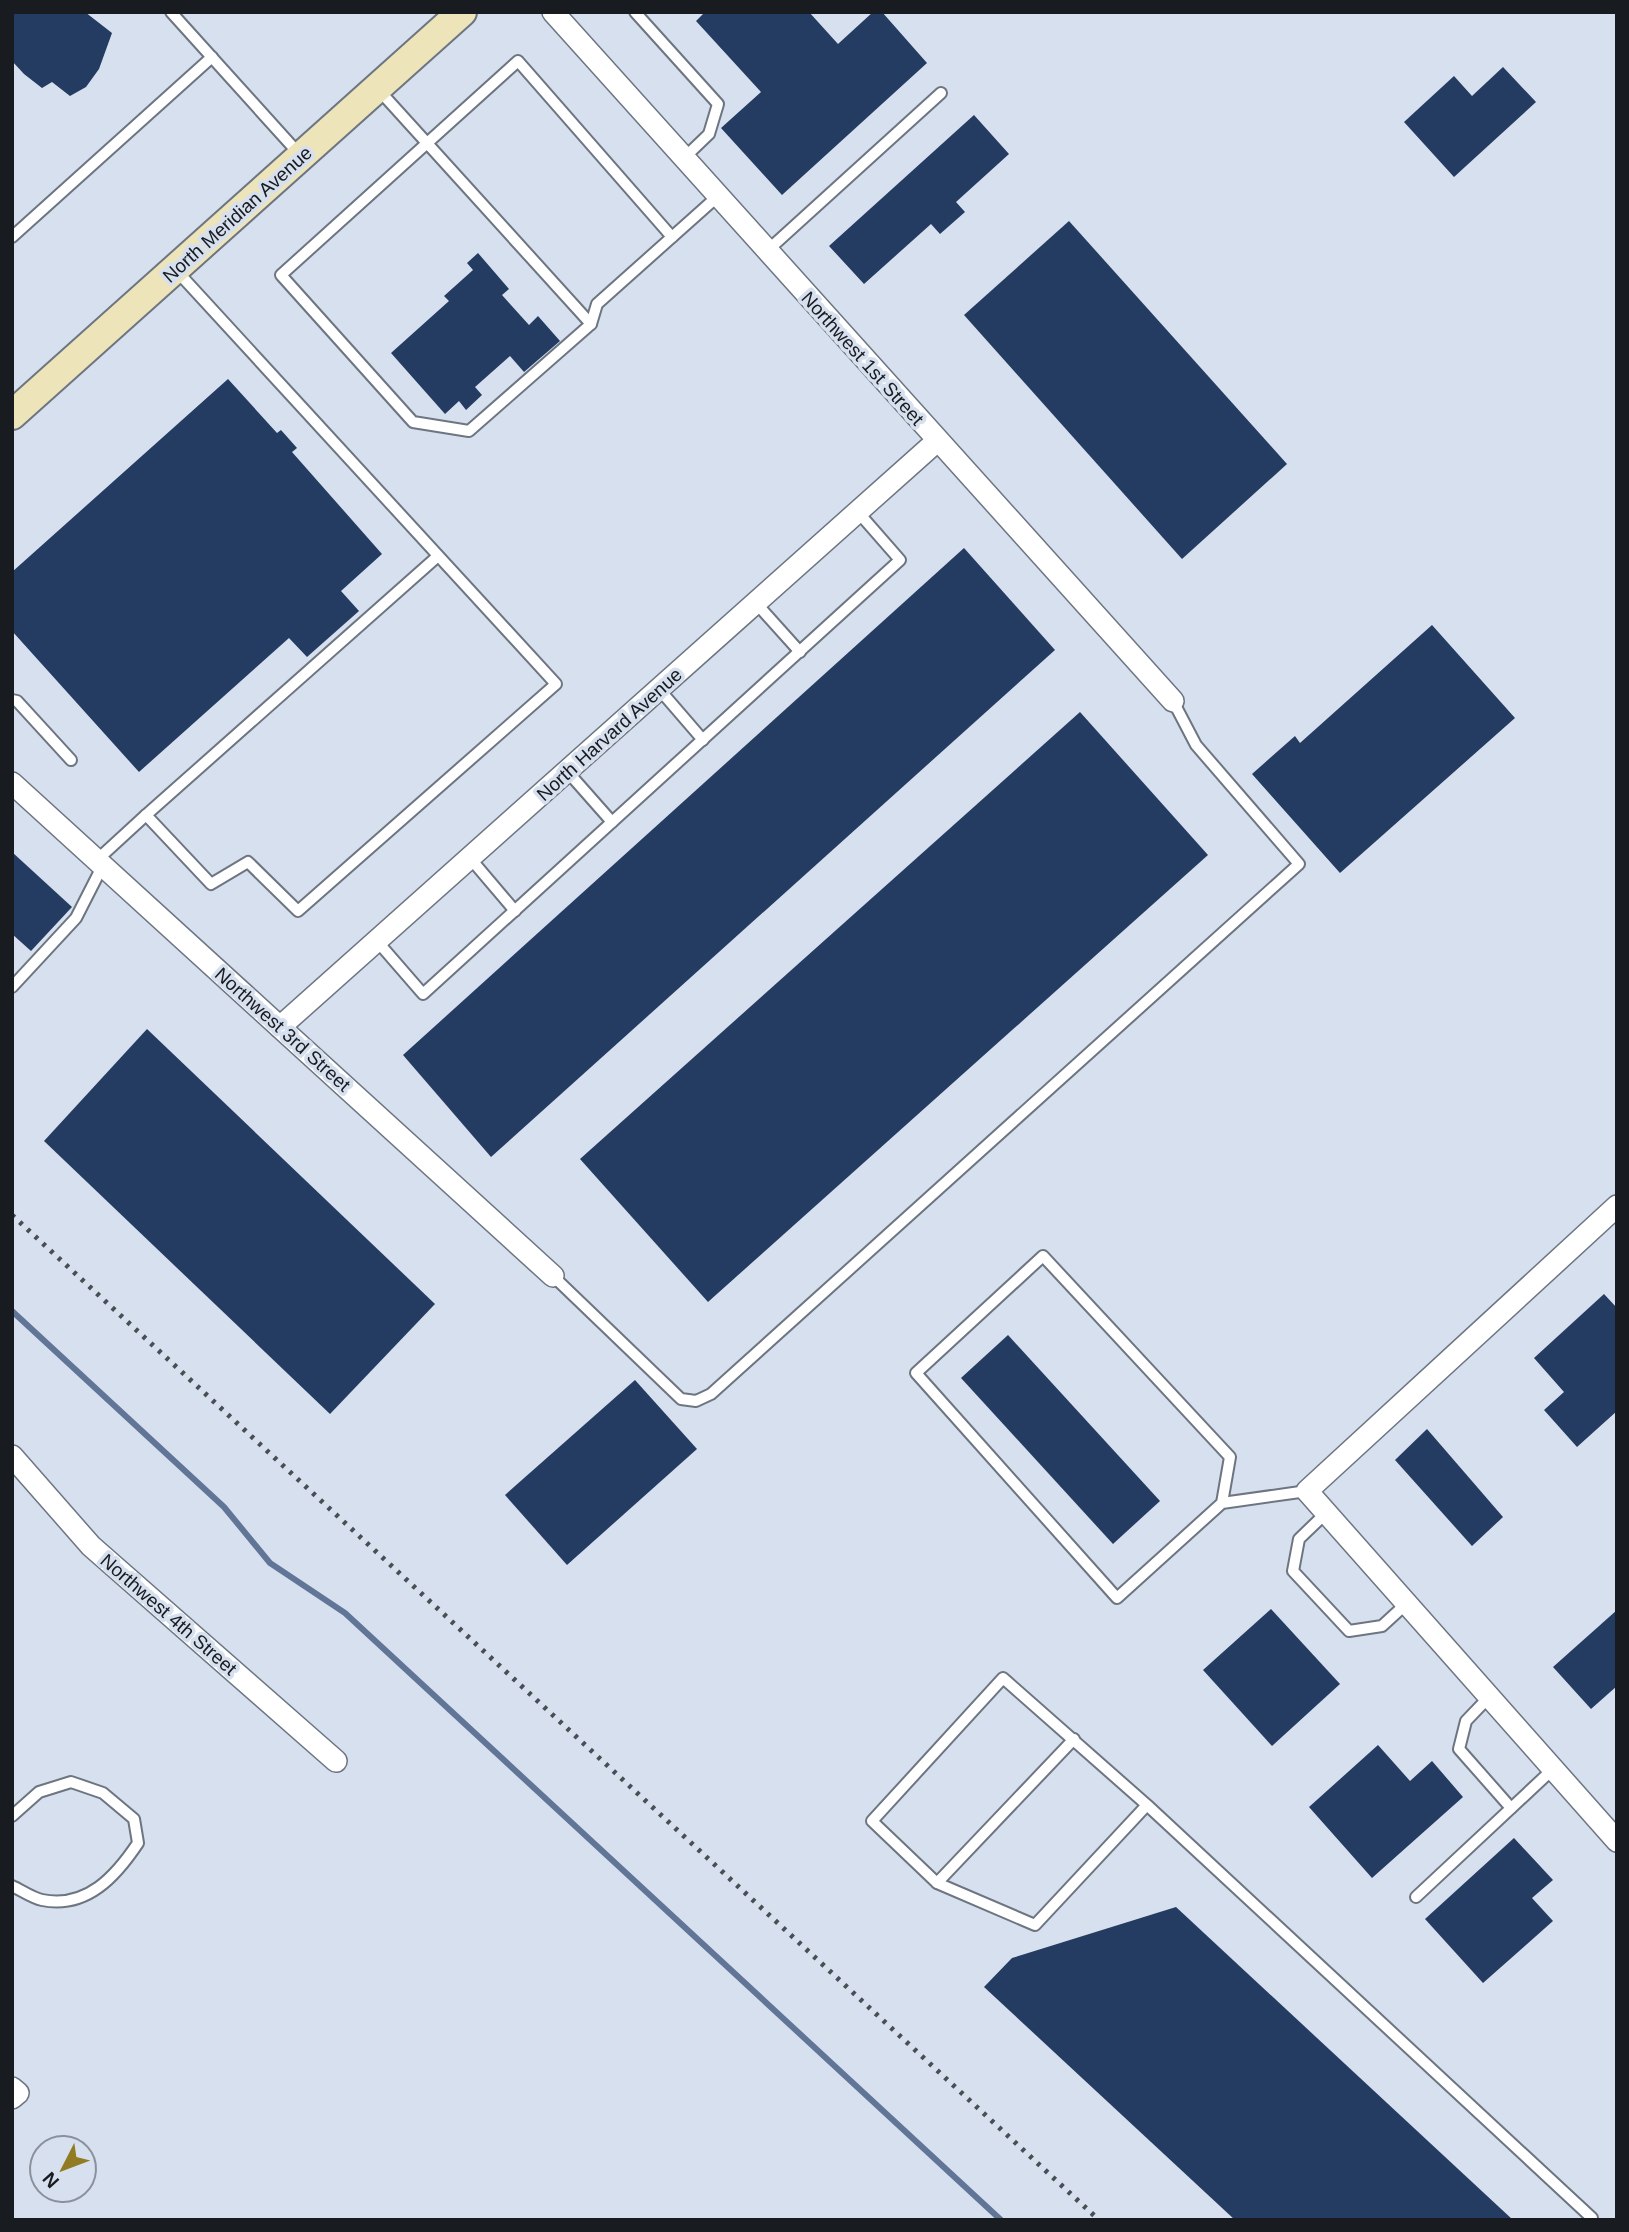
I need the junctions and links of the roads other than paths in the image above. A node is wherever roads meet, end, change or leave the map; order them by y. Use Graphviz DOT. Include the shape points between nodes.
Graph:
graph roads {
  1 [pos="172,12"];
  2 [pos="462,12"];
  3 [pos="553,12"];
  4 [pos="635,12"];
  5 [pos="212,57"];
  6 [pos="377,88"];
  7 [pos="941,93"];
  8 [pos="428,144"];
  9 [pos="302,156"];
  10 [pos="684,158"];
  11 [pos="718,196"];
  12 [pos="12,237"];
  13 [pos="672,237"];
  14 [pos="767,251"];
  15 [pos="175,269"];
  16 [pos="591,324"];
  17 [pos="12,415"];
  18 [pos="937,441"];
  19 [pos="858,512"];
  20 [pos="438,556"];
  21 [pos="756,603"];
  22 [pos="800,652"];
  23 [pos="659,689"];
  24 [pos="12,700"];
  25 [pos="1173,701"];
  26 [pos="703,740"];
  27 [pos="71,760"];
  28 [pos="567,771"];
  29 [pos="12,783"];
  30 [pos="146,815"];
  31 [pos="612,822"];
  32 [pos="470,858"];
  33 [pos="100,863"];
  34 [pos="515,911"];
  35 [pos="377,942"];
  36 [pos="14,980"];
  37 [pos="280,1027"];
  38 [pos="1617,1206"];
  39 [pos="553,1276"];
  40 [pos="12,1456"];
  41 [pos="1307,1491"];
  42 [pos="1222,1503"];
  43 [pos="1326,1513"];
  44 [pos="1406,1604"];
  45 [pos="1489,1697"];
  46 [pos="1074,1739"];
  47 [pos="336,1761"];
  48 [pos="1553,1769"];
  49 [pos="1146,1805"];
  50 [pos="1511,1808"];
  51 [pos="12,1816"];
  52 [pos="1617,1841"];
  53 [pos="937,1882"];
  54 [pos="12,1886"];
  55 [pos="1416,1897"];
  56 [pos="1592,2219"];
  1 -- 5 [label="lane"];
  2 -- 6 [label="main road, North Meridian Avenue"];
  3 -- 10 [label="street, Northwest 1st Street"];
  4 -- 10 [label="lane" via="718,104 709,134"];
  5 -- 9 [label="lane"];
  5 -- 12 [label="lane"];
  6 -- 8 [label="lane"];
  6 -- 9 [label="main road, North Meridian Avenue"];
  7 -- 14 [label="lane"];
  8 -- 13 [label="lane" via="518,61"];
  8 -- 16 [label="lane"];
  8 -- 16 [label="lane" via="282,275 413,422 469,431"];
  9 -- 15 [label="main road, North Meridian Avenue"];
  10 -- 11 [label="street, Northwest 1st Street"];
  11 -- 13 [label="lane"];
  11 -- 14 [label="street, Northwest 1st Street"];
  13 -- 16 [label="lane" via="597,304"];
  14 -- 18 [label="street, Northwest 1st Street"];
  15 -- 17 [label="main road, North Meridian Avenue"];
  15 -- 20 [label="lane"];
  18 -- 19 [label="street, North Harvard Avenue"];
  18 -- 25 [label="street, Northwest 1st Street"];
  19 -- 21 [label="street, North Harvard Avenue"];
  19 -- 22 [label="lane" via="900,561"];
  20 -- 30 [label="lane"];
  20 -- 30 [label="lane" via="556,684 298,911 248,862 211,884"];
  21 -- 22 [label="lane"];
  21 -- 23 [label="street, North Harvard Avenue"];
  22 -- 26 [label="lane"];
  23 -- 26 [label="lane"];
  23 -- 28 [label="street, North Harvard Avenue"];
  24 -- 27 [label="lane"];
  25 -- 39 [label="lane" via="1196,745 1299,864 710,1394 696,1401 681,1399"];
  26 -- 31 [label="lane"];
  28 -- 31 [label="lane"];
  28 -- 32 [label="street, North Harvard Avenue"];
  29 -- 33 [label="street, Northwest 3rd Street"];
  30 -- 33 [label="lane"];
  31 -- 34 [label="lane"];
  32 -- 34 [label="lane"];
  32 -- 35 [label="street, North Harvard Avenue"];
  33 -- 36 [label="lane" via="76,918"];
  33 -- 37 [label="street, Northwest 3rd Street"];
  34 -- 35 [label="lane" via="423,994"];
  35 -- 37 [label="street, North Harvard Avenue"];
  37 -- 39 [label="street, Northwest 3rd Street"];
  38 -- 41 [label="street"];
  40 -- 47 [label="street, Northwest 4th Street" via="91,1546"];
  41 -- 42 [label="lane"];
  41 -- 43 [label="street"];
  42 -- 42 [label="lane" via="1117,1598 916,1373 1043,1256 1230,1457"];
  43 -- 44 [label="street"];
  43 -- 44 [label="lane" via="1299,1539 1293,1571 1349,1631 1382,1626"];
  44 -- 45 [label="street"];
  45 -- 48 [label="street"];
  45 -- 50 [label="lane" via="1465,1721 1459,1749"];
  46 -- 49 [label="lane"];
  46 -- 53 [label="lane"];
  46 -- 53 [label="lane" via="1003,1678 872,1821"];
  48 -- 50 [label="lane"];
  48 -- 52 [label="street"];
  49 -- 53 [label="lane" via="1035,1925"];
  49 -- 56 [label="lane"];
  50 -- 55 [label="lane"];
  51 -- 54 [label="lane" via="38,1792 71,1782 103,1793 134,1819 138,1843 118,1872 82,1899 41,1900"];
}
